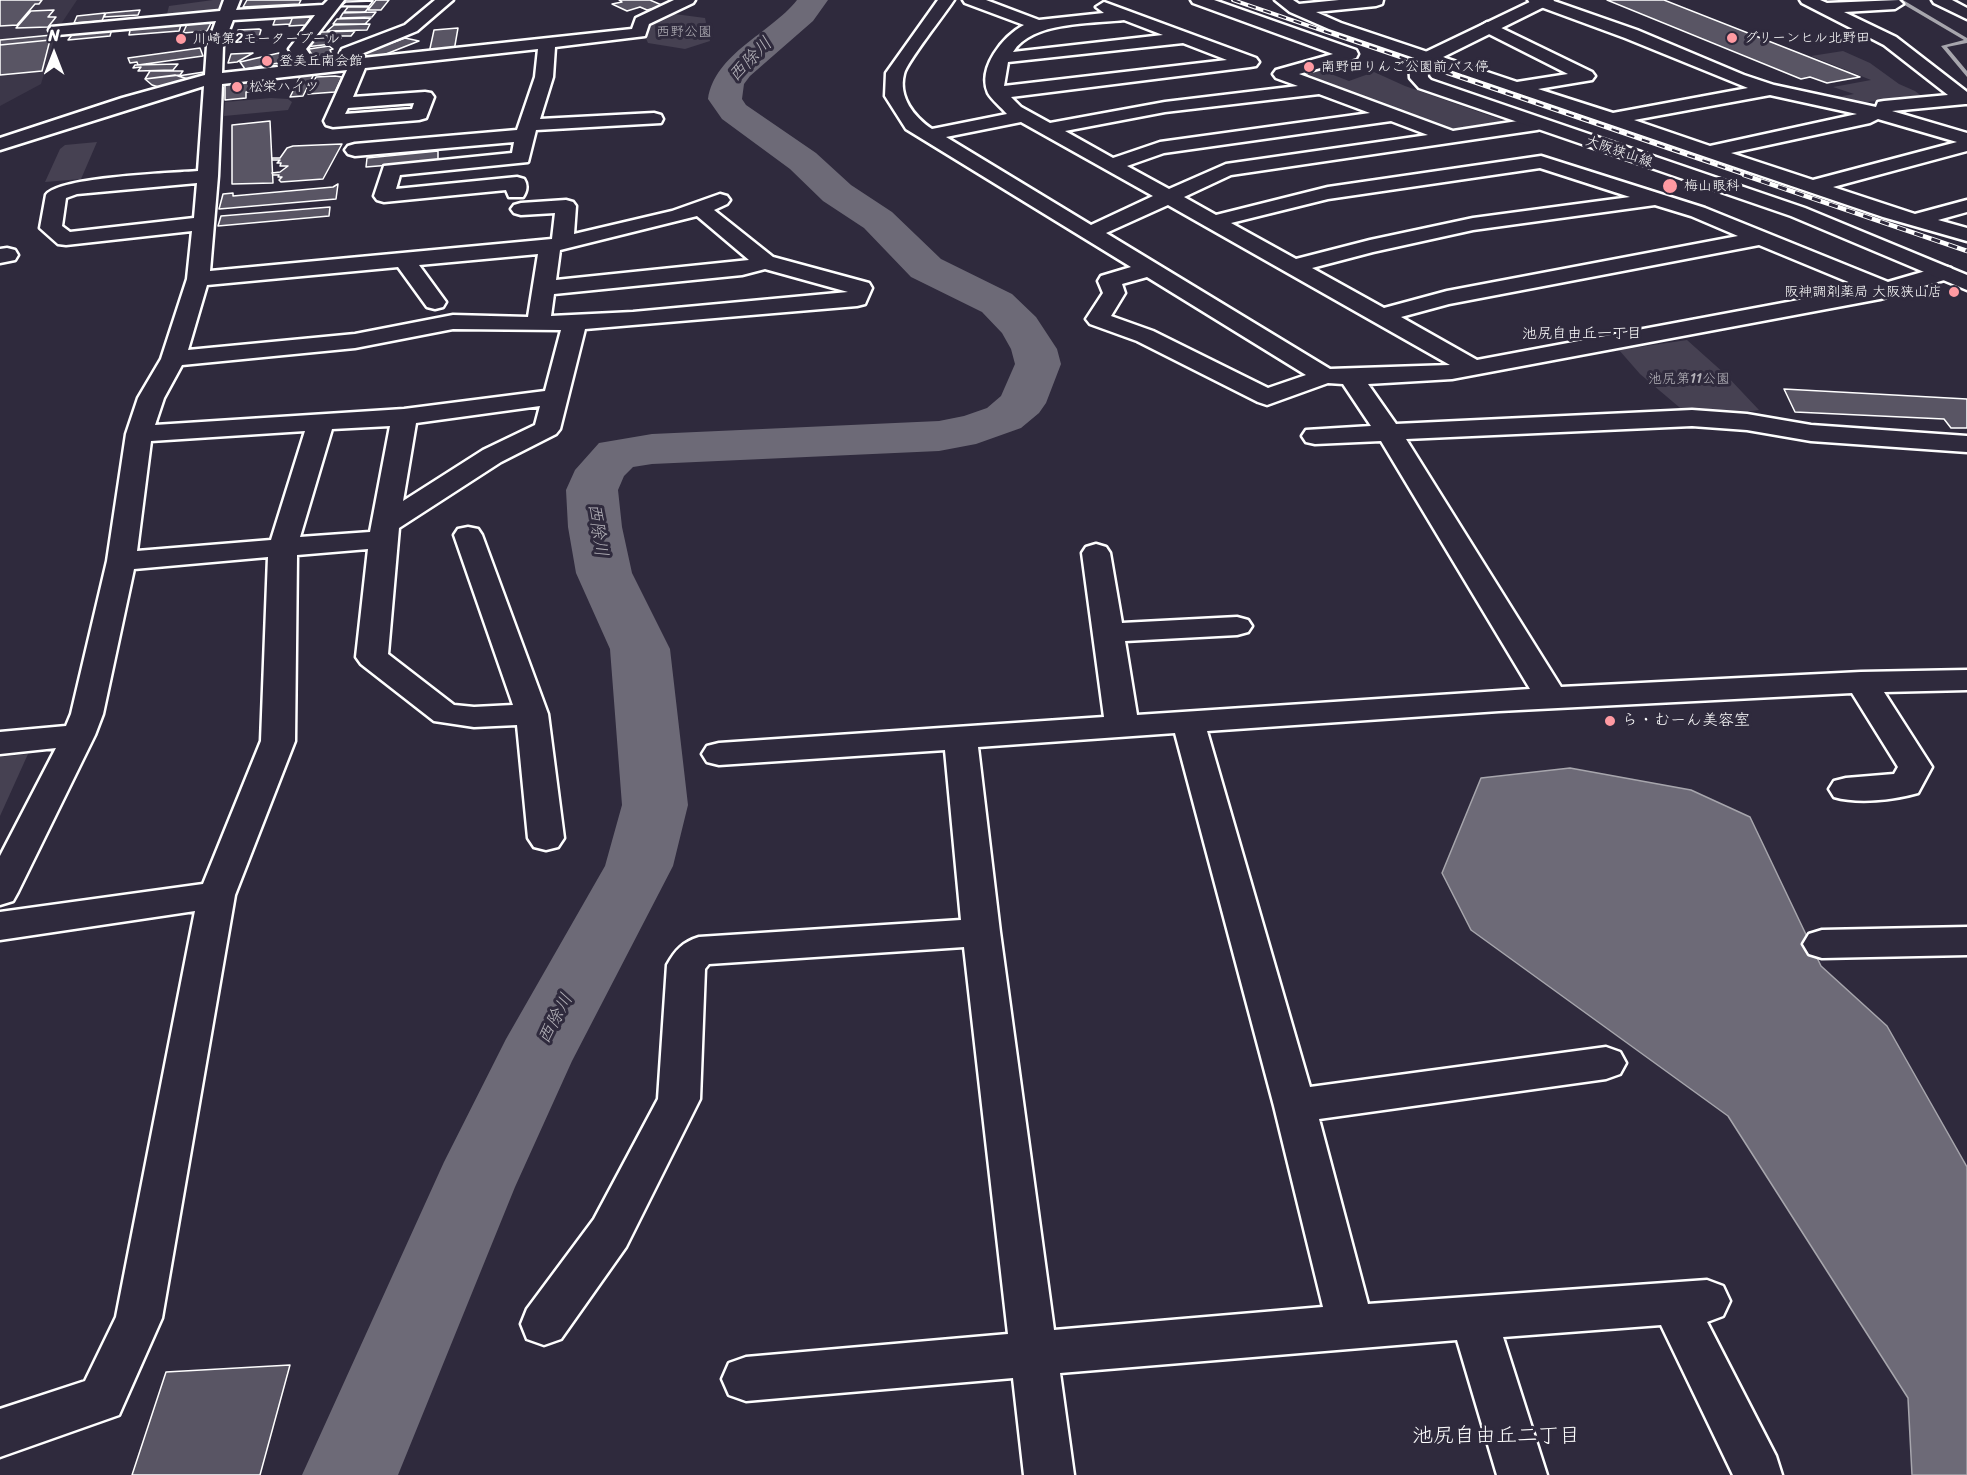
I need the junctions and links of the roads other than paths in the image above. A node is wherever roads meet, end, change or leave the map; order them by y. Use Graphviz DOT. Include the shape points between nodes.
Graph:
graph roads {
  1 [pos="445,0"];
  2 [pos="946,0"];
  3 [pos="971,0"];
  4 [pos="1085,0"];
  5 [pos="1199,0"];
  6 [pos="1541,0"];
  7 [pos="1888,0"];
  8 [pos="1940,0"];
  9 [pos="677,1"];
  10 [pos="1376,1"];
  11 [pos="1815,4"];
  12 [pos="332,5"];
  13 [pos="1289,5"];
  14 [pos="229,7"];
  15 [pos="1967,14"];
  16 [pos="1125,15"];
  17 [pos="1038,25"];
  18 [pos="1487,27"];
  19 [pos="57,30"];
  20 [pos="1186,38"];
  21 [pos="547,42"];
  22 [pos="1429,56"];
  23 [pos="1002,58"];
  24 [pos="300,62"];
  25 [pos="358,64"];
  26 [pos="1266,68"];
  27 [pos="279,73"];
  28 [pos="215,80"];
  29 [pos="1516,87"];
  30 [pos="1321,89"];
  31 [pos="1769,89"];
  32 [pos="998,93"];
  33 [pos="341,103"];
  34 [pos="1854,108"];
  35 [pos="1882,114"];
  36 [pos="1024,116"];
  37 [pos="1394,116"];
  38 [pos="654,119"];
  39 [pos="1612,119"];
  40 [pos="1537,124"];
  41 [pos="1047,129"];
  42 [pos="527,130"];
  43 [pos="929,135"];
  44 [pos="1451,137"];
  45 [pos="1967,139"];
  46 [pos="0,144"];
  47 [pos="1967,145"];
  48 [pos="355,150"];
  49 [pos="1713,151"];
  50 [pos="521,158"];
  51 [pos="1111,165"];
  52 [pos="208,176"];
  53 [pos="1815,186"];
  54 [pos="518,195"];
  55 [pos="1168,198"];
  56 [pos="721,199"];
  57 [pos="1657,200"];
  58 [pos="1967,206"];
  59 [pos="699,208"];
  60 [pos="136,210"];
  61 [pos="1915,220"];
  62 [pos="1212,222"];
  63 [pos="204,223"];
  64 [pos="132,231"];
  65 [pos="1090,233"];
  66 [pos="1967,236"];
  67 [pos="1760,238"];
  68 [pos="556,244"];
  69 [pos="403,260"];
  70 [pos="765,262"];
  71 [pos="1293,267"];
  72 [pos="1149,269"];
  73 [pos="1943,273"];
  74 [pos="198,279"];
  75 [pos="1967,283"];
  76 [pos="543,288"];
  77 [pos="1887,290"];
  78 [pos="435,302"];
  79 [pos="1380,316"];
  80 [pos="575,322"];
  81 [pos="538,324"];
  82 [pos="173,359"];
  83 [pos="1474,368"];
  84 [pos="1338,376"];
  85 [pos="554,397"];
  86 [pos="404,417"];
  87 [pos="321,422"];
  88 [pos="1389,433"];
  89 [pos="139,434"];
  90 [pos="1316,436"];
  91 [pos="1967,444"];
  92 [pos="386,531"];
  93 [pos="468,535"];
  94 [pos="283,547"];
  95 [pos="1096,553"];
  96 [pos="121,561"];
  97 [pos="1237,626"];
  98 [pos="1108,633"];
  99 [pos="1967,680"];
  100 [pos="1861,682"];
  101 [pos="1551,697"];
  102 [pos="532,714"];
  103 [pos="1188,721"];
  104 [pos="1122,726"];
  105 [pos="79,735"];
  106 [pos="960,739"];
  107 [pos="0,743"];
  108 [pos="719,753"];
  109 [pos="1846,789"];
  110 [pos="546,838"];
  111 [pos="0,892"];
  112 [pos="217,895"];
  113 [pos="0,926"];
  114 [pos="981,932"];
  115 [pos="1967,941"];
  116 [pos="1822,944"];
  117 [pos="1606,1063"];
  118 [pos="1295,1106"];
  119 [pos="1474,1318"];
  120 [pos="544,1324"];
  121 [pos="1351,1326"];
  122 [pos="1034,1355"];
  123 [pos="746,1379"];
  124 [pos="0,1433"];
  125 [pos="1758,1473"];
  126 [pos="1049,1475"];
  127 [pos="1522,1475"];
  1 -- 24 [label="street" via="411,28 339,57"];
  2 -- 43 [label="street" via="895,73 894,96 913,125"];
  3 -- 17 [label="street"];
  4 -- 16 [label="street"];
  5 -- 26 [label="street" via="1350,54"];
  6 -- 18 [label="street"];
  6 -- 31 [label="street"];
  7 -- 11 [label="street" via="1895,4"];
  8 -- 15 [label="street"];
  9 -- 21 [label="street" via="642,21 639,33"];
  10 -- 13 [label="street"];
  11 -- 34 [label="street" via="1890,41 1965,99"];
  12 -- 14 [label="street"];
  12 -- 24 [label="street" via="297,49 304,59"];
  13 -- 22 [label="street" via="1335,26"];
  14 -- 19 [label="street"];
  14 -- 28 [label="street" via="215,46"];
  16 -- 17 [label="street"];
  16 -- 20 [label="street"];
  17 -- 23 [label="street" via="1014,39"];
  18 -- 22 [label="street"];
  18 -- 29 [label="street" via="1586,76"];
  20 -- 23 [label="street"];
  20 -- 26 [label="street"];
  21 -- 25 [label="street"];
  21 -- 42 [label="street" via="544,76"];
  22 -- 29 [label="street"];
  22 -- 40 [label="street, 大阪狭山線" via="1418,63 1419,78 1425,84"];
  23 -- 32 [label="street" via="995,79"];
  24 -- 27 [label="street"];
  25 -- 27 [label="street"];
  25 -- 33 [label="street"];
  26 -- 30 [label="street"];
  26 -- 32 [label="street"];
  27 -- 28 [label="street"];
  28 -- 46 [label="street" via="128,102"];
  28 -- 52 [label="street"];
  29 -- 39 [label="street"];
  30 -- 37 [label="street"];
  30 -- 41 [label="street" via="1165,107"];
  31 -- 34 [label="street"];
  31 -- 39 [label="street"];
  32 -- 36 [label="street"];
  34 -- 35 [label="street"];
  35 -- 45 [label="street"];
  35 -- 49 [label="street"];
  36 -- 41 [label="street"];
  36 -- 43 [label="street"];
  37 -- 44 [label="street"];
  37 -- 51 [label="street" via="1160,148"];
  38 -- 42 [label="street"];
  39 -- 49 [label="street"];
  40 -- 44 [label="street"];
  40 -- 73 [label="street, 大阪狭山線" via="1798,212"];
  41 -- 51 [label="street"];
  42 -- 48 [label="street"];
  42 -- 50 [label="street"];
  43 -- 65 [label="street"];
  44 -- 55 [label="street" via="1226,170"];
  47 -- 53 [label="street"];
  49 -- 53 [label="street"];
  50 -- 54 [label="street"];
  50 -- 54 [label="street" via="391,170 384,196"];
  51 -- 55 [label="street"];
  52 -- 63 [label="street"];
  52 -- 64 [label="street" via="74,188 56,195 51,228 66,239"];
  53 -- 61 [label="street"];
  54 -- 68 [label="street" via="567,206"];
  55 -- 62 [label="street"];
  55 -- 65 [label="street"];
  56 -- 59 [label="street"];
  57 -- 62 [label="street" via="1541,162 1328,193"];
  57 -- 67 [label="street"];
  57 -- 71 [label="street" via="1473,224"];
  58 -- 61 [label="street"];
  59 -- 68 [label="street"];
  59 -- 70 [label="street"];
  60 -- 64 [label="street"];
  61 -- 66 [label="street"];
  62 -- 71 [label="street"];
  63 -- 64 [label="street"];
  63 -- 74 [label="street"];
  65 -- 72 [label="street"];
  67 -- 77 [label="street"];
  67 -- 79 [label="street" via="1458,295"];
  68 -- 69 [label="street"];
  68 -- 76 [label="street"];
  69 -- 74 [label="street"];
  69 -- 78 [label="street"];
  70 -- 76 [label="street" via="742,268"];
  70 -- 80 [label="street" via="861,288 857,299"];
  71 -- 79 [label="street"];
  72 -- 84 [label="street"];
  72 -- 84 [label="street" via="1109,280 1114,294 1098,319 1145,336 1267,397"];
  73 -- 75 [label="street, 大阪狭山線"];
  73 -- 77 [label="street"];
  74 -- 82 [label="street"];
  76 -- 81 [label="street"];
  77 -- 83 [label="street"];
  79 -- 83 [label="street"];
  80 -- 81 [label="street"];
  80 -- 85 [label="street"];
  81 -- 82 [label="street" via="453,322 355,341"];
  82 -- 89 [label="street" via="151,398"];
  83 -- 84 [label="street"];
  84 -- 88 [label="street"];
  85 -- 86 [label="street"];
  85 -- 92 [label="street" via="546,429 492,456"];
  86 -- 87 [label="street"];
  86 -- 92 [label="street"];
  87 -- 89 [label="street"];
  87 -- 94 [label="street"];
  88 -- 90 [label="street"];
  88 -- 91 [label="street" via="1692,418 1811,433"];
  88 -- 101 [label="street"];
  89 -- 96 [label="street"];
  92 -- 94 [label="street"];
  92 -- 102 [label="street" via="372,657 444,714"];
  93 -- 102 [label="street"];
  94 -- 96 [label="street"];
  94 -- 112 [label="street" via="278,741"];
  95 -- 98 [label="street"];
  96 -- 105 [label="street"];
  97 -- 98 [label="street"];
  98 -- 104 [label="street"];
  99 -- 100 [label="street"];
  100 -- 101 [label="street"];
  100 -- 109 [label="street" via="1915,767 1906,785"];
  101 -- 103 [label="street"];
  102 -- 110 [label="street"];
  103 -- 104 [label="street"];
  103 -- 118 [label="street"];
  104 -- 106 [label="street"];
  105 -- 107 [label="street"];
  105 -- 111 [label="street"];
  106 -- 108 [label="street"];
  106 -- 114 [label="street"];
  112 -- 113 [label="street"];
  112 -- 124 [label="street" via="139,1318 102,1399"];
  114 -- 120 [label="street" via="699,951 686,965 680,1099 610,1233"];
  114 -- 122 [label="street"];
  115 -- 116 [label="street"];
  117 -- 118 [label="street"];
  118 -- 121 [label="street"];
  119 -- 121 [label="street"];
  119 -- 125 [label="street" via="1690,1302"];
  119 -- 127 [label="street"];
  121 -- 122 [label="street"];
  122 -- 123 [label="street"];
  122 -- 126 [label="street"];
}
